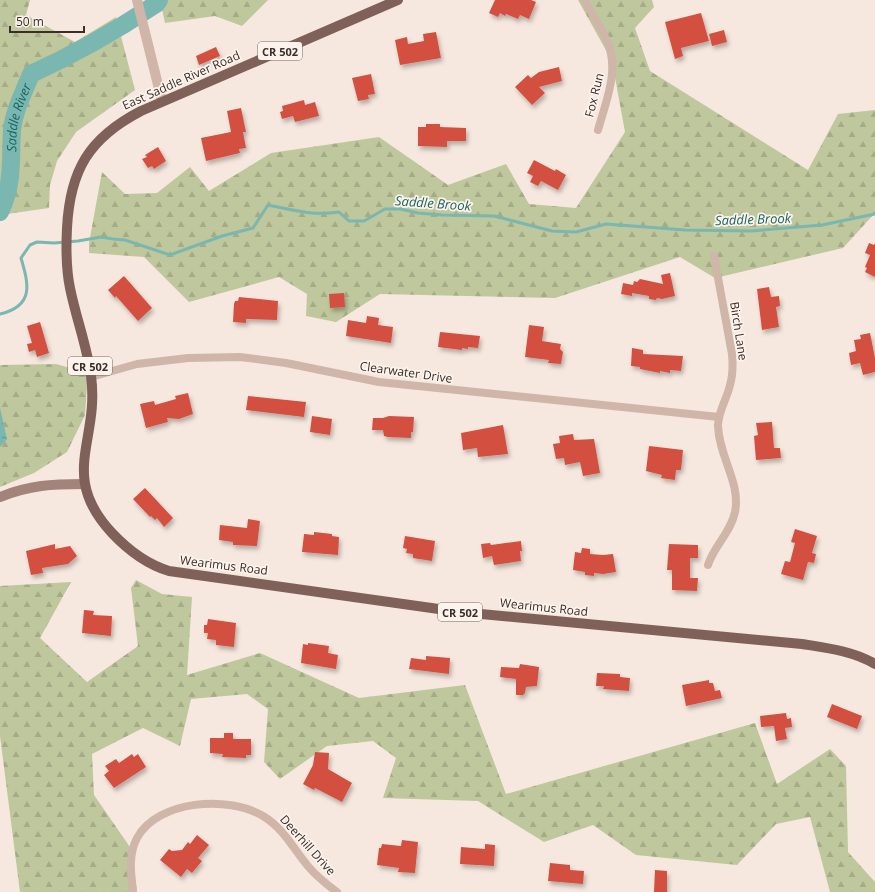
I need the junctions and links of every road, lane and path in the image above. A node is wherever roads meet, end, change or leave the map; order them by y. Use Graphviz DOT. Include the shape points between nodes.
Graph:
graph roads {
  1 [pos="398,0"];
  2 [pos="585,0"];
  3 [pos="137,3"];
  4 [pos="162,101"];
  5 [pos="598,130"];
  6 [pos="714,256"];
  7 [pos="91,376"];
  8 [pos="719,417"];
  9 [pos="84,484"];
  10 [pos="0,497"];
  11 [pos="708,565"];
  12 [pos="875,664"];
  13 [pos="133,892"];
  14 [pos="336,892"];
  1 -- 4 [label="main road, East Saddle River Road / CR 502"];
  2 -- 5 [label="street, Fox Run" via="607,39 613,64"];
  3 -- 4 [label="street"];
  4 -- 7 [label="main road, East Saddle River Road / CR 502" via="120,123 103,136 88,153 74,179 66,250 70,288 84,338"];
  6 -- 8 [label="street, Birch Lane" via="733,370"];
  7 -- 8 [label="street, Clearwater Drive" via="137,364 188,358 240,357 286,363 379,382"];
  7 -- 9 [label="main road, East Saddle River Road / CR 502" via="92,400 83,470"];
  8 -- 11 [label="street, Birch Lane" via="719,440 723,458 733,480 736,501 732,522 712,553"];
  9 -- 10 [label="main road" via="32,486"];
  9 -- 12 [label="main road, Wearimus Road / CR 502" via="93,510 120,542 143,560 169,571 460,612 802,644 845,652"];
  13 -- 14 [label="street, Deerhill Drive" via="133,849 143,829 170,810 210,803 238,806 262,816 285,835 308,866"];
}
